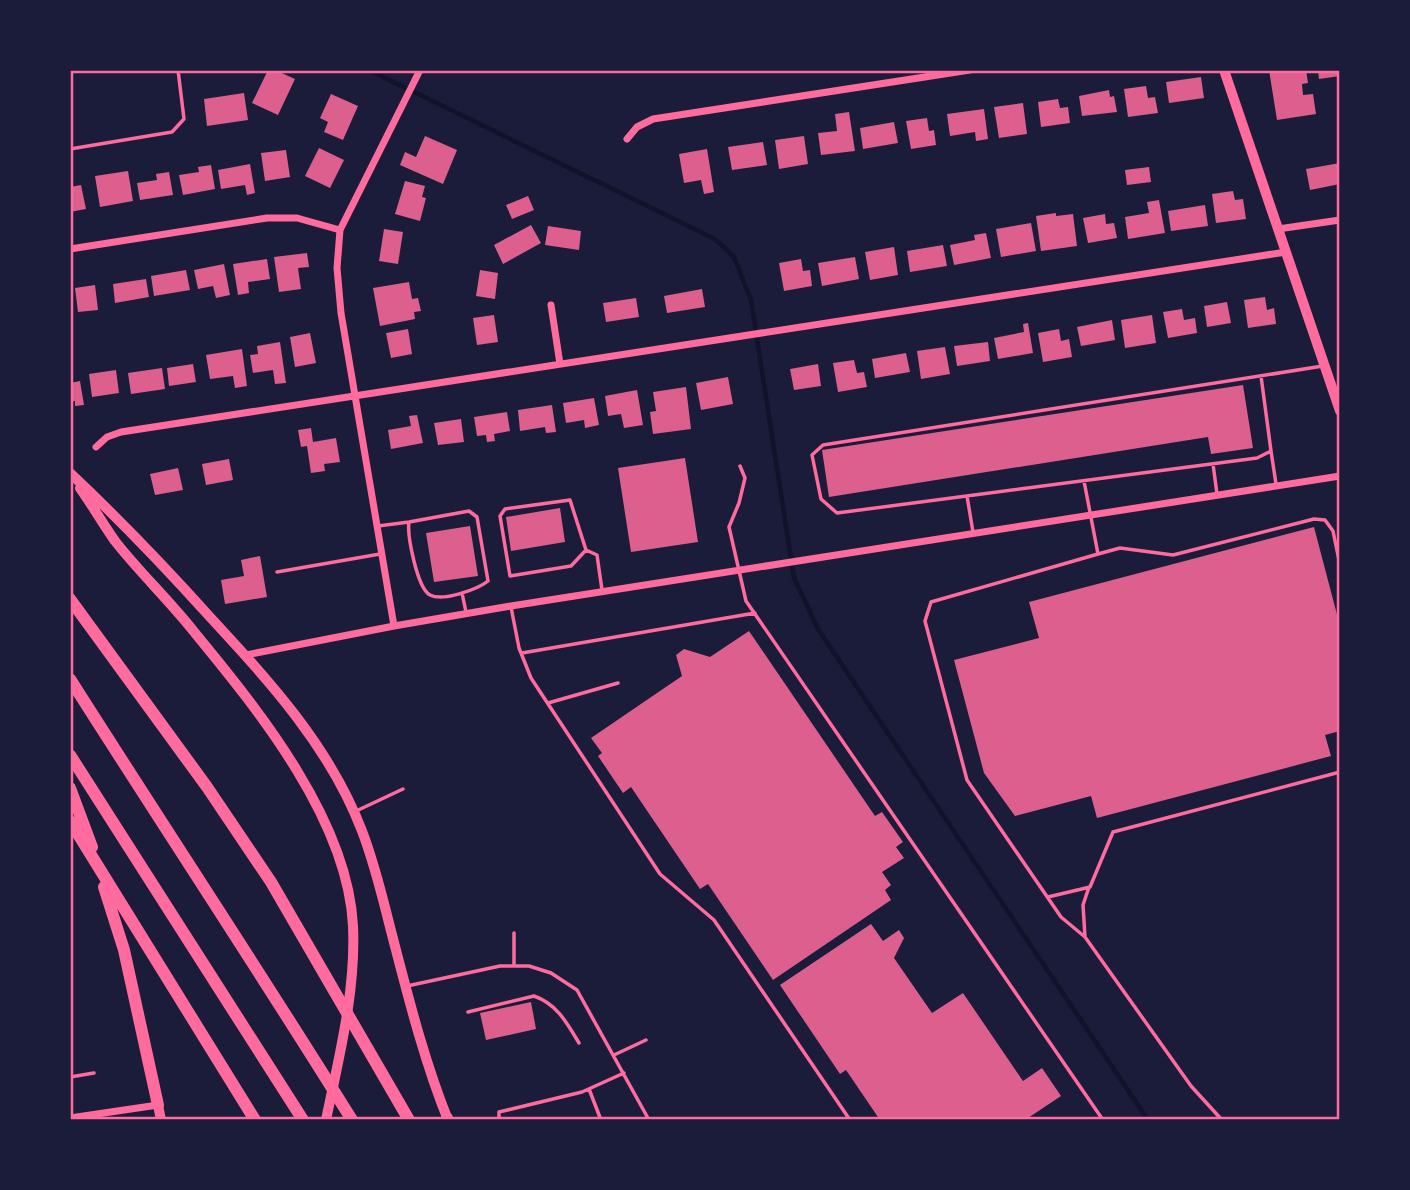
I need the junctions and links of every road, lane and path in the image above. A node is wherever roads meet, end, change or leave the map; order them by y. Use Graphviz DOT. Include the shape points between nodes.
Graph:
graph roads {
  1 [pos="178,70"];
  2 [pos="420,70"];
  3 [pos="970,70"];
  4 [pos="1224,70"];
  5 [pos="626,139"];
  6 [pos="70,149"];
  7 [pos="1340,220"];
  8 [pos="1278,229"];
  9 [pos="340,230"];
  10 [pos="70,249"];
  11 [pos="1286,252"];
  12 [pos="551,305"];
  13 [pos="560,364"];
  14 [pos="1325,366"];
  15 [pos="1261,376"];
  16 [pos="356,396"];
  17 [pos="1340,411"];
  18 [pos="96,447"];
  19 [pos="1271,451"];
  20 [pos="1213,464"];
  21 [pos="740,466"];
  22 [pos="70,473"];
  23 [pos="1340,476"];
  24 [pos="1084,481"];
  25 [pos="1276,486"];
  26 [pos="967,496"];
  27 [pos="1218,496"];
  28 [pos="1090,516"];
  29 [pos="409,522"];
  30 [pos="378,526"];
  31 [pos="973,534"];
  32 [pos="586,550"];
  33 [pos="382,554"];
  34 [pos="1098,554"];
  35 [pos="1340,565"];
  36 [pos="738,571"];
  37 [pos="277,572"];
  38 [pos="602,592"];
  39 [pos="462,593"];
  40 [pos="70,599"];
  41 [pos="511,606"];
  42 [pos="755,613"];
  43 [pos="466,614"];
  44 [pos="394,626"];
  45 [pos="521,653"];
  46 [pos="246,655"];
  47 [pos="70,679"];
  48 [pos="618,683"];
  49 [pos="548,704"];
  50 [pos="70,755"];
  51 [pos="1340,772"];
  52 [pos="70,788"];
  53 [pos="403,789"];
  54 [pos="354,812"];
  55 [pos="70,821"];
  56 [pos="1090,887"];
  57 [pos="1047,897"];
  58 [pos="514,933"];
  59 [pos="1085,937"];
  60 [pos="514,966"];
  61 [pos="405,986"];
  62 [pos="468,1012"];
  63 [pos="646,1040"];
  64 [pos="579,1043"];
  65 [pos="614,1055"];
  66 [pos="94,1073"];
  67 [pos="624,1073"];
  68 [pos="70,1077"];
  69 [pos="589,1089"];
  70 [pos="158,1105"];
  71 [pos="76,1118"];
  72 [pos="447,1119"];
  73 [pos="161,1120"];
  74 [pos="255,1120"];
  75 [pos="303,1120"];
  76 [pos="326,1120"];
  77 [pos="352,1120"];
  78 [pos="409,1120"];
  79 [pos="499,1120"];
  80 [pos="600,1120"];
  81 [pos="649,1120"];
  82 [pos="849,1120"];
  83 [pos="1103,1120"];
  84 [pos="1222,1120"];
  1 -- 6 [label="lane" via="184,119 172,132"];
  2 -- 9 [label="street"];
  3 -- 5 [label="street" via="653,119"];
  4 -- 8 [label="main road"];
  7 -- 8 [label="street"];
  8 -- 11 [label="main road"];
  9 -- 10 [label="street" via="297,218 267,218"];
  9 -- 16 [label="street" via="341,313"];
  11 -- 13 [label="street"];
  11 -- 14 [label="main road"];
  12 -- 13 [label="street"];
  13 -- 16 [label="street"];
  14 -- 15 [label="lane"];
  14 -- 17 [label="main road"];
  15 -- 19 [label="lane"];
  15 -- 26 [label="lane" via="822,444 812,455 821,499 837,513"];
  16 -- 18 [label="street" via="121,432"];
  16 -- 30 [label="street"];
  19 -- 20 [label="lane" via="1257,458"];
  19 -- 25 [label="lane"];
  20 -- 24 [label="lane"];
  20 -- 27 [label="lane"];
  21 -- 36 [label="lane" via="745,478 729,527"];
  22 -- 46 [label="main road" via="131,530"];
  22 -- 76 [label="main road" via="116,542 195,633 282,747 335,841 353,926 345,1022"];
  23 -- 25 [label="street"];
  24 -- 26 [label="lane"];
  24 -- 28 [label="lane"];
  25 -- 27 [label="street"];
  26 -- 31 [label="lane"];
  27 -- 28 [label="street"];
  28 -- 31 [label="street"];
  28 -- 34 [label="lane"];
  29 -- 30 [label="lane"];
  29 -- 39 [label="lane" via="422,585 429,595"];
  29 -- 39 [label="lane" via="469,511 477,517 488,581 477,590"];
  30 -- 33 [label="street"];
  31 -- 36 [label="street"];
  32 -- 32 [label="lane" via="571,566 510,576 500,516 505,509 570,500"];
  32 -- 38 [label="lane" via="597,555"];
  33 -- 37 [label="lane"];
  33 -- 44 [label="street"];
  34 -- 35 [label="lane" via="1120,548 1172,555 1314,519 1325,520 1333,531"];
  34 -- 57 [label="lane" via="931,602 925,621 967,780"];
  36 -- 38 [label="street"];
  36 -- 42 [label="lane" via="746,601"];
  38 -- 41 [label="street"];
  39 -- 43 [label="lane"];
  40 -- 78 [label="highway" via="271,882"];
  41 -- 43 [label="street"];
  41 -- 45 [label="lane"];
  42 -- 45 [label="lane"];
  42 -- 83 [label="lane"];
  43 -- 44 [label="street"];
  44 -- 46 [label="street"];
  45 -- 49 [label="lane"];
  46 -- 54 [label="main road" via="327,758"];
  47 -- 77 [label="highway"];
  48 -- 49 [label="lane"];
  49 -- 82 [label="lane" via="660,874 714,920"];
  50 -- 75 [label="highway"];
  51 -- 56 [label="lane" via="1113,832"];
  52 -- 70 [label="highway" via="124,950"];
  53 -- 54 [label="lane"];
  54 -- 61 [label="main road" via="376,871"];
  55 -- 74 [label="highway"];
  56 -- 57 [label="lane"];
  56 -- 59 [label="lane" via="1083,905"];
  57 -- 59 [label="lane" via="1061,918"];
  58 -- 60 [label="lane"];
  59 -- 84 [label="lane" via="1191,1086"];
  60 -- 61 [label="lane"];
  60 -- 65 [label="lane" via="551,973 577,990"];
  61 -- 72 [label="main road"];
  62 -- 64 [label="lane" via="534,996 556,1009"];
  63 -- 65 [label="lane"];
  65 -- 67 [label="lane"];
  66 -- 68 [label="lane"];
  67 -- 69 [label="lane"];
  67 -- 81 [label="lane"];
  69 -- 79 [label="lane" via="499,1112"];
  69 -- 80 [label="lane"];
  70 -- 71 [label="street"];
  70 -- 73 [label="main road"];
}
